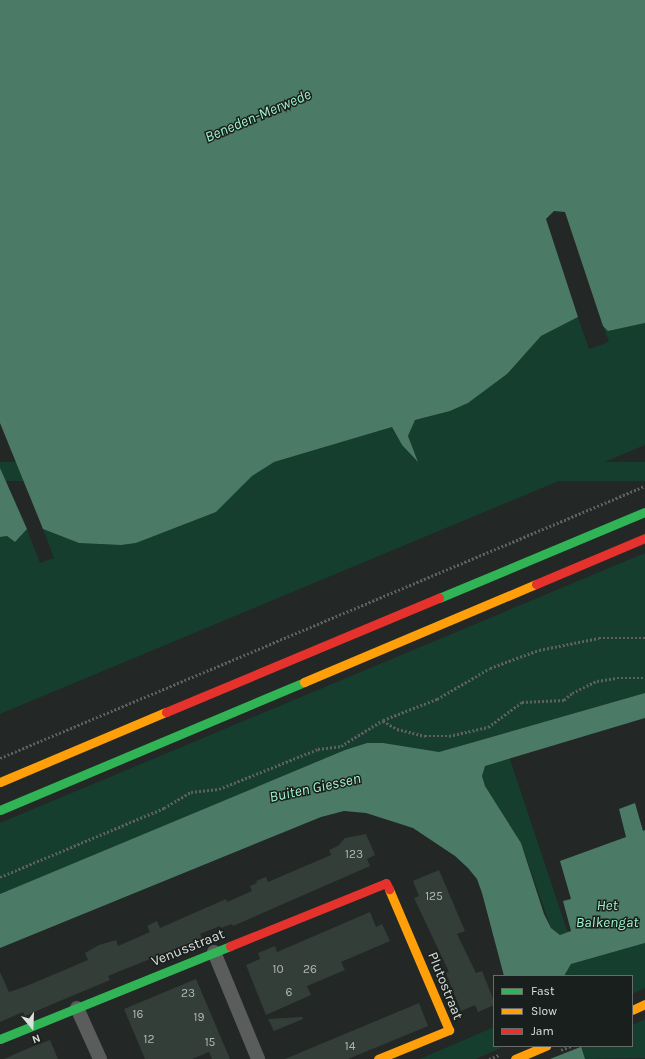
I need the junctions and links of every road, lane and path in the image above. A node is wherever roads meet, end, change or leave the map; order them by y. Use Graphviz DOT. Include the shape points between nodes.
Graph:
graph roads {
  1 [pos="645,486"];
  2 [pos="645,512"];
  3 [pos="645,538"];
  4 [pos="645,638"];
  5 [pos="645,678"];
  6 [pos="383,720"];
  7 [pos="0,758"];
  8 [pos="0,782"];
  9 [pos="0,810"];
  10 [pos="0,877"];
  11 [pos="386,882"];
  12 [pos="214,952"];
  13 [pos="645,1004"];
  14 [pos="77,1008"];
  15 [pos="633,1010"];
  16 [pos="0,1039"];
  17 [pos="544,1047"];
  18 [pos="100,1059"];
  19 [pos="258,1059"];
  20 [pos="378,1059"];
  21 [pos="515,1059"];
  1 -- 7 [label="path"];
  2 -- 8 [label="main road"];
  3 -- 9 [label="main road"];
  4 -- 6 [label="path" via="599,638 539,650 490,668 438,699"];
  5 -- 6 [label="path" via="597,681 572,693 564,700 522,702 488,727 449,736 426,736 397,729"];
  6 -- 10 [label="path" via="341,746 318,749 219,789 191,792 164,808"];
  11 -- 12 [label="main road, Venusstraat"];
  11 -- 20 [label="main road, Plutostraat" via="449,1030"];
  12 -- 14 [label="main road, Venusstraat"];
  12 -- 19 [label="street"];
  13 -- 15 [label="main road"];
  14 -- 16 [label="main road, Venusstraat"];
  14 -- 18 [label="street"];
  17 -- 21 [label="main road"];
}
